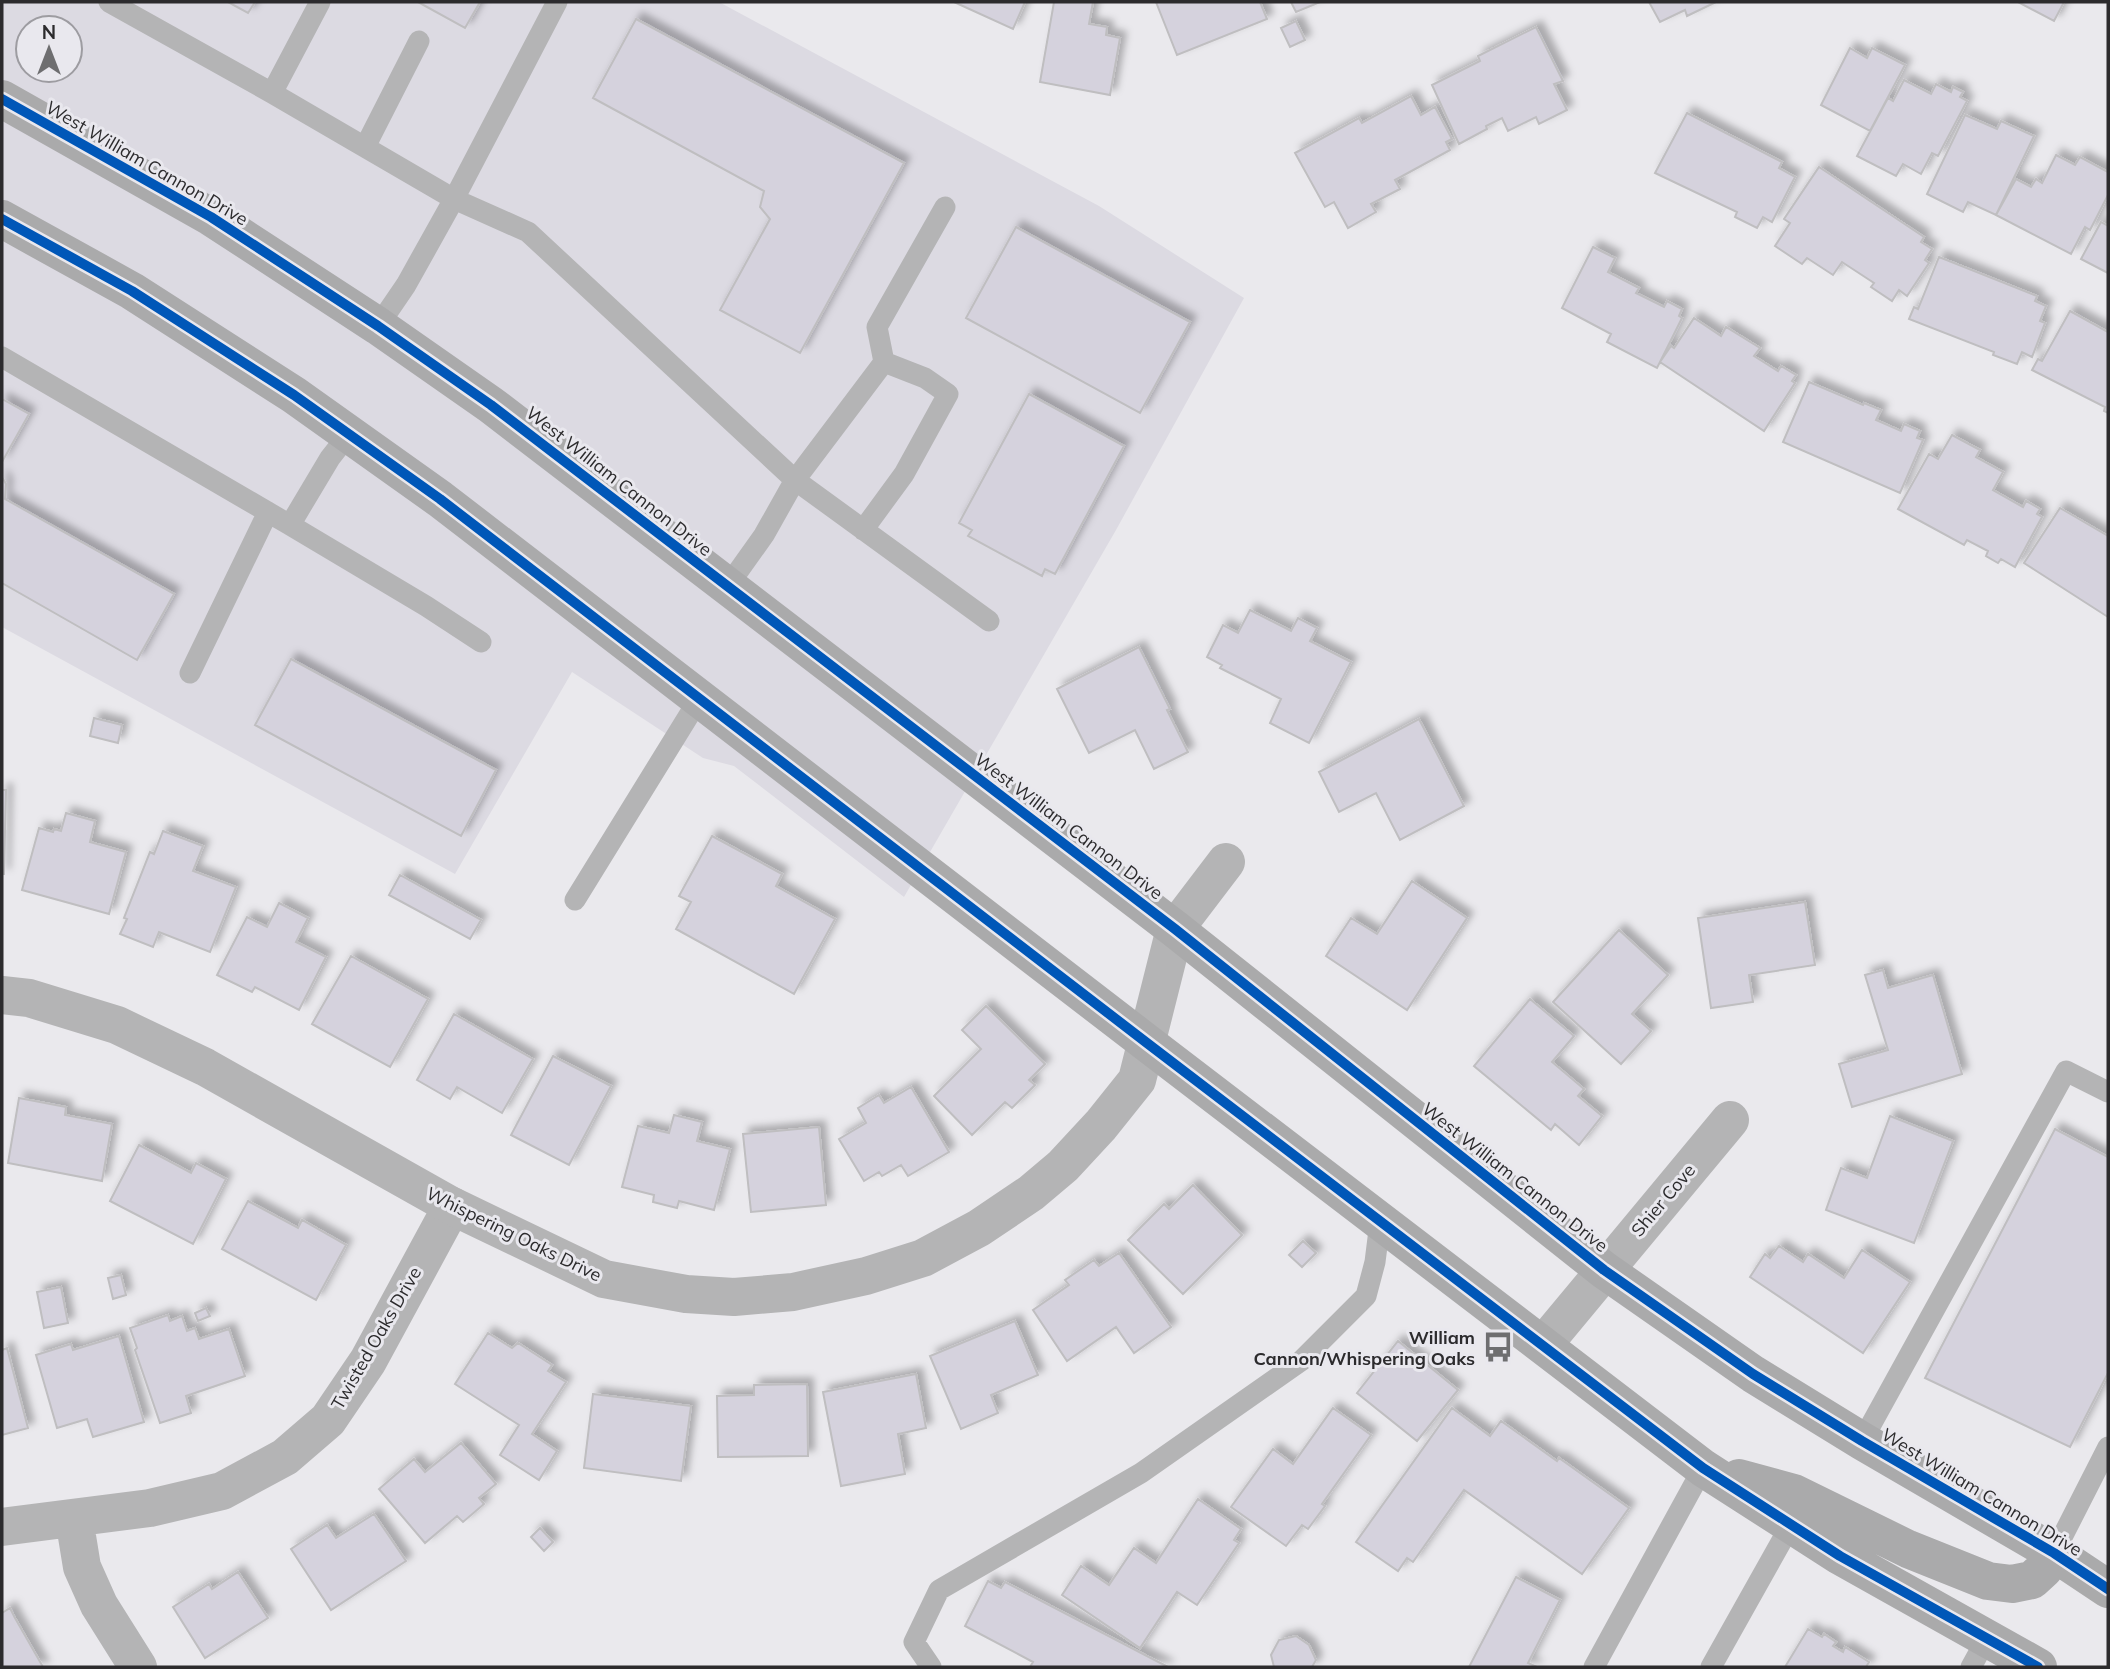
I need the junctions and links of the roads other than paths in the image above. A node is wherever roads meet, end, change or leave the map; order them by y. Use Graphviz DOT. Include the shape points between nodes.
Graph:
graph roads {
  1 [pos="109,2"];
  2 [pos="320,2"];
  3 [pos="557,2"];
  4 [pos="419,41"];
  5 [pos="272,93"];
  6 [pos="2,99"];
  7 [pos="365,147"];
  8 [pos="454,199"];
  9 [pos="945,207"];
  10 [pos="2,219"];
  11 [pos="379,326"];
  12 [pos="2,356"];
  13 [pos="884,362"];
  14 [pos="348,435"];
  15 [pos="795,480"];
  16 [pos="268,512"];
  17 [pos="290,525"];
  18 [pos="863,530"];
  19 [pos="727,587"];
  20 [pos="989,621"];
  21 [pos="481,642"];
  22 [pos="190,673"];
  23 [pos="699,699"];
  24 [pos="1226,862"];
  25 [pos="575,900"];
  26 [pos="1175,929"];
  27 [pos="2,995"];
  28 [pos="1147,1043"];
  29 [pos="2108,1092"];
  30 [pos="1730,1120"];
  31 [pos="452,1206"];
  32 [pos="1380,1222"];
  33 [pos="1604,1270"];
  34 [pos="1543,1345"];
  35 [pos="1862,1441"];
  36 [pos="2108,1450"];
  37 [pos="1703,1468"];
  38 [pos="1798,1512"];
  39 [pos="74,1518"];
  40 [pos="2,1527"];
  41 [pos="2054,1553"];
  42 [pos="2108,1588"];
  43 [pos="1979,1653"];
  44 [pos="138,1667"];
  45 [pos="931,1667"];
  46 [pos="1594,1667"];
  47 [pos="1711,1667"];
  48 [pos="2038,1667"];
  1 -- 5 [label="lane"];
  2 -- 5 [label="lane"];
  3 -- 8 [label="lane"];
  4 -- 7 [label="lane"];
  5 -- 7 [label="lane"];
  6 -- 11 [label="main road, West William Cannon Drive" via="211,217"];
  7 -- 8 [label="lane"];
  8 -- 11 [label="lane"];
  8 -- 15 [label="lane" via="528,232"];
  9 -- 13 [label="lane" via="877,327"];
  10 -- 14 [label="main road" via="132,291"];
  11 -- 19 [label="main road, West William Cannon Drive" via="491,405"];
  12 -- 16 [label="lane"];
  13 -- 15 [label="lane"];
  13 -- 18 [label="lane" via="925,378 948,394 904,474"];
  14 -- 17 [label="lane"];
  14 -- 23 [label="main road" via="440,499"];
  15 -- 18 [label="lane"];
  15 -- 19 [label="lane"];
  16 -- 17 [label="lane"];
  16 -- 22 [label="lane"];
  17 -- 21 [label="lane"];
  18 -- 20 [label="lane"];
  19 -- 26 [label="main road, West William Cannon Drive"];
  23 -- 25 [label="lane"];
  23 -- 28 [label="main road"];
  24 -- 26 [label="street"];
  26 -- 28 [label="street, Whispering Oaks Drive"];
  26 -- 33 [label="main road, West William Cannon Drive"];
  27 -- 31 [label="street, Whispering Oaks Drive" via="29,998 117,1025 205,1067"];
  28 -- 31 [label="street, Whispering Oaks Drive" via="1137,1080 1063,1166 1031,1193 923,1258 866,1276 782,1293 687,1294 604,1279"];
  28 -- 32 [label="main road"];
  29 -- 35 [label="lane" via="2066,1071"];
  30 -- 33 [label="street, Shier Cove"];
  31 -- 39 [label="street, Twisted Oaks Drive" via="368,1361 328,1420 285,1457 222,1491 149,1508"];
  32 -- 34 [label="main road"];
  32 -- 45 [label="lane" via="1376,1262 1366,1296 1301,1362 1141,1474 939,1590 914,1642"];
  33 -- 34 [label="street, Shier Cove"];
  33 -- 35 [label="main road, West William Cannon Drive" via="1753,1374"];
  34 -- 37 [label="main road"];
  35 -- 41 [label="main road, West William Cannon Drive"];
  36 -- 41 [label="lane"];
  37 -- 38 [label="main road" via="1794,1493"];
  37 -- 46 [label="lane"];
  38 -- 41 [label="main road" via="1988,1581 2012,1584 2032,1580"];
  38 -- 43 [label="main road" via="1840,1556"];
  38 -- 47 [label="lane"];
  39 -- 40 [label="street, Twisted Oaks Drive"];
  39 -- 44 [label="street" via="82,1567 99,1605"];
  41 -- 42 [label="main road, West William Cannon Drive"];
  43 -- 48 [label="main road"];
}
